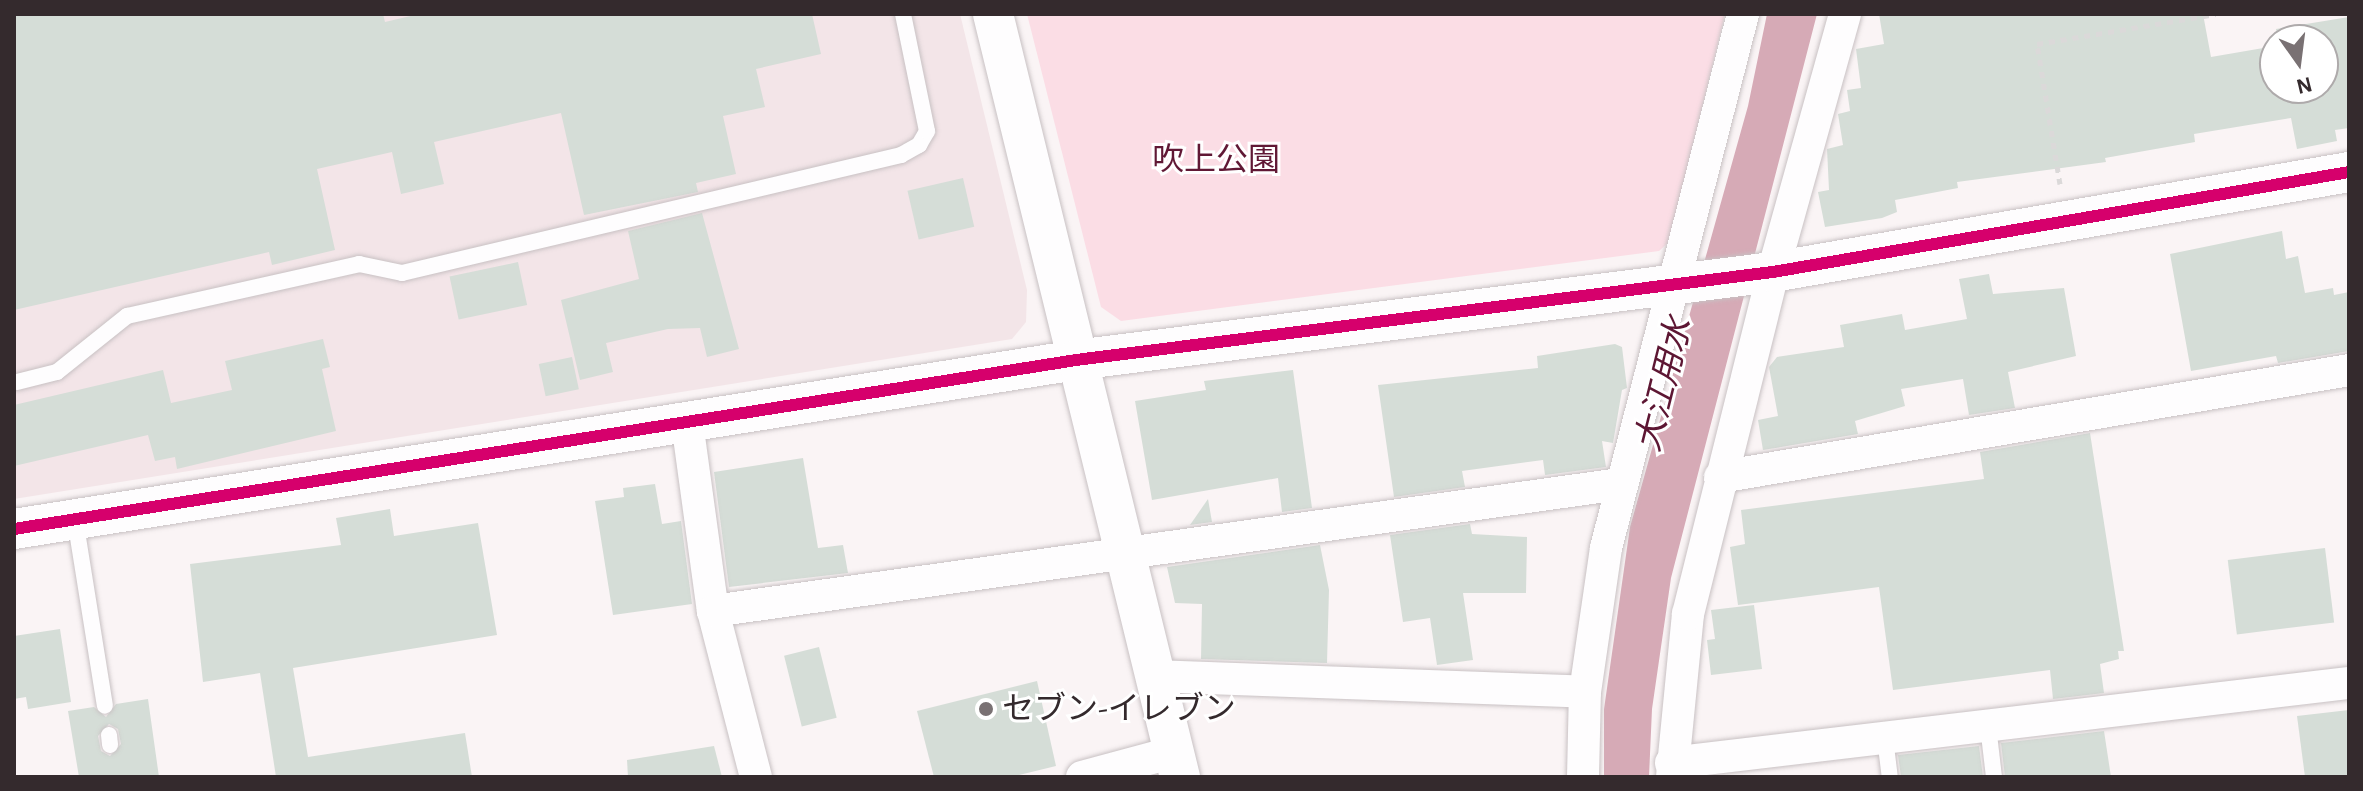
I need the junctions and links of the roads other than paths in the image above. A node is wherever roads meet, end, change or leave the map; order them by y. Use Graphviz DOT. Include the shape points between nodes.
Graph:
graph roads {
  1 [pos="903,14"];
  2 [pos="993,14"];
  3 [pos="1743,14"];
  4 [pos="1845,14"];
  5 [pos="2349,172"];
  6 [pos="1768,272"];
  7 [pos="1679,283"];
  8 [pos="1076,360"];
  9 [pos="2349,370"];
  10 [pos="17,382"];
  11 [pos="687,422"];
  12 [pos="1720,477"];
  13 [pos="1620,484"];
  14 [pos="75,519"];
  15 [pos="14,529"];
  16 [pos="1124,551"];
  17 [pos="713,611"];
  18 [pos="1155,676"];
  19 [pos="2349,683"];
  20 [pos="1585,692"];
  21 [pos="105,706"];
  22 [pos="1988,726"];
  23 [pos="1885,738"];
  24 [pos="1177,765"];
  25 [pos="1672,770"];
  26 [pos="756,777"];
  27 [pos="1082,777"];
  28 [pos="1583,777"];
  29 [pos="1890,777"];
  30 [pos="1994,777"];
  1 -- 10 [label="lane" via="927,131 919,145 901,155 402,273 359,264 127,316 57,372"];
  2 -- 8 [label="street"];
  3 -- 7 [label="street"];
  4 -- 6 [label="street"];
  5 -- 6 [label="street"];
  6 -- 7 [label="street"];
  6 -- 12 [label="street"];
  7 -- 8 [label="street"];
  7 -- 13 [label="street"];
  8 -- 11 [label="street"];
  8 -- 16 [label="street"];
  9 -- 12 [label="street"];
  11 -- 14 [label="street"];
  11 -- 17 [label="street"];
  12 -- 25 [label="street" via="1688,614"];
  13 -- 16 [label="street"];
  13 -- 20 [label="street"];
  14 -- 15 [label="street"];
  14 -- 21 [label="lane"];
  16 -- 17 [label="street"];
  16 -- 18 [label="street"];
  17 -- 26 [label="street"];
  18 -- 20 [label="street"];
  18 -- 24 [label="street"];
  19 -- 22 [label="street"];
  20 -- 28 [label="street"];
  22 -- 23 [label="street"];
  22 -- 30 [label="lane"];
  23 -- 25 [label="street"];
  23 -- 29 [label="lane"];
  24 -- 27 [label="street"];
}
